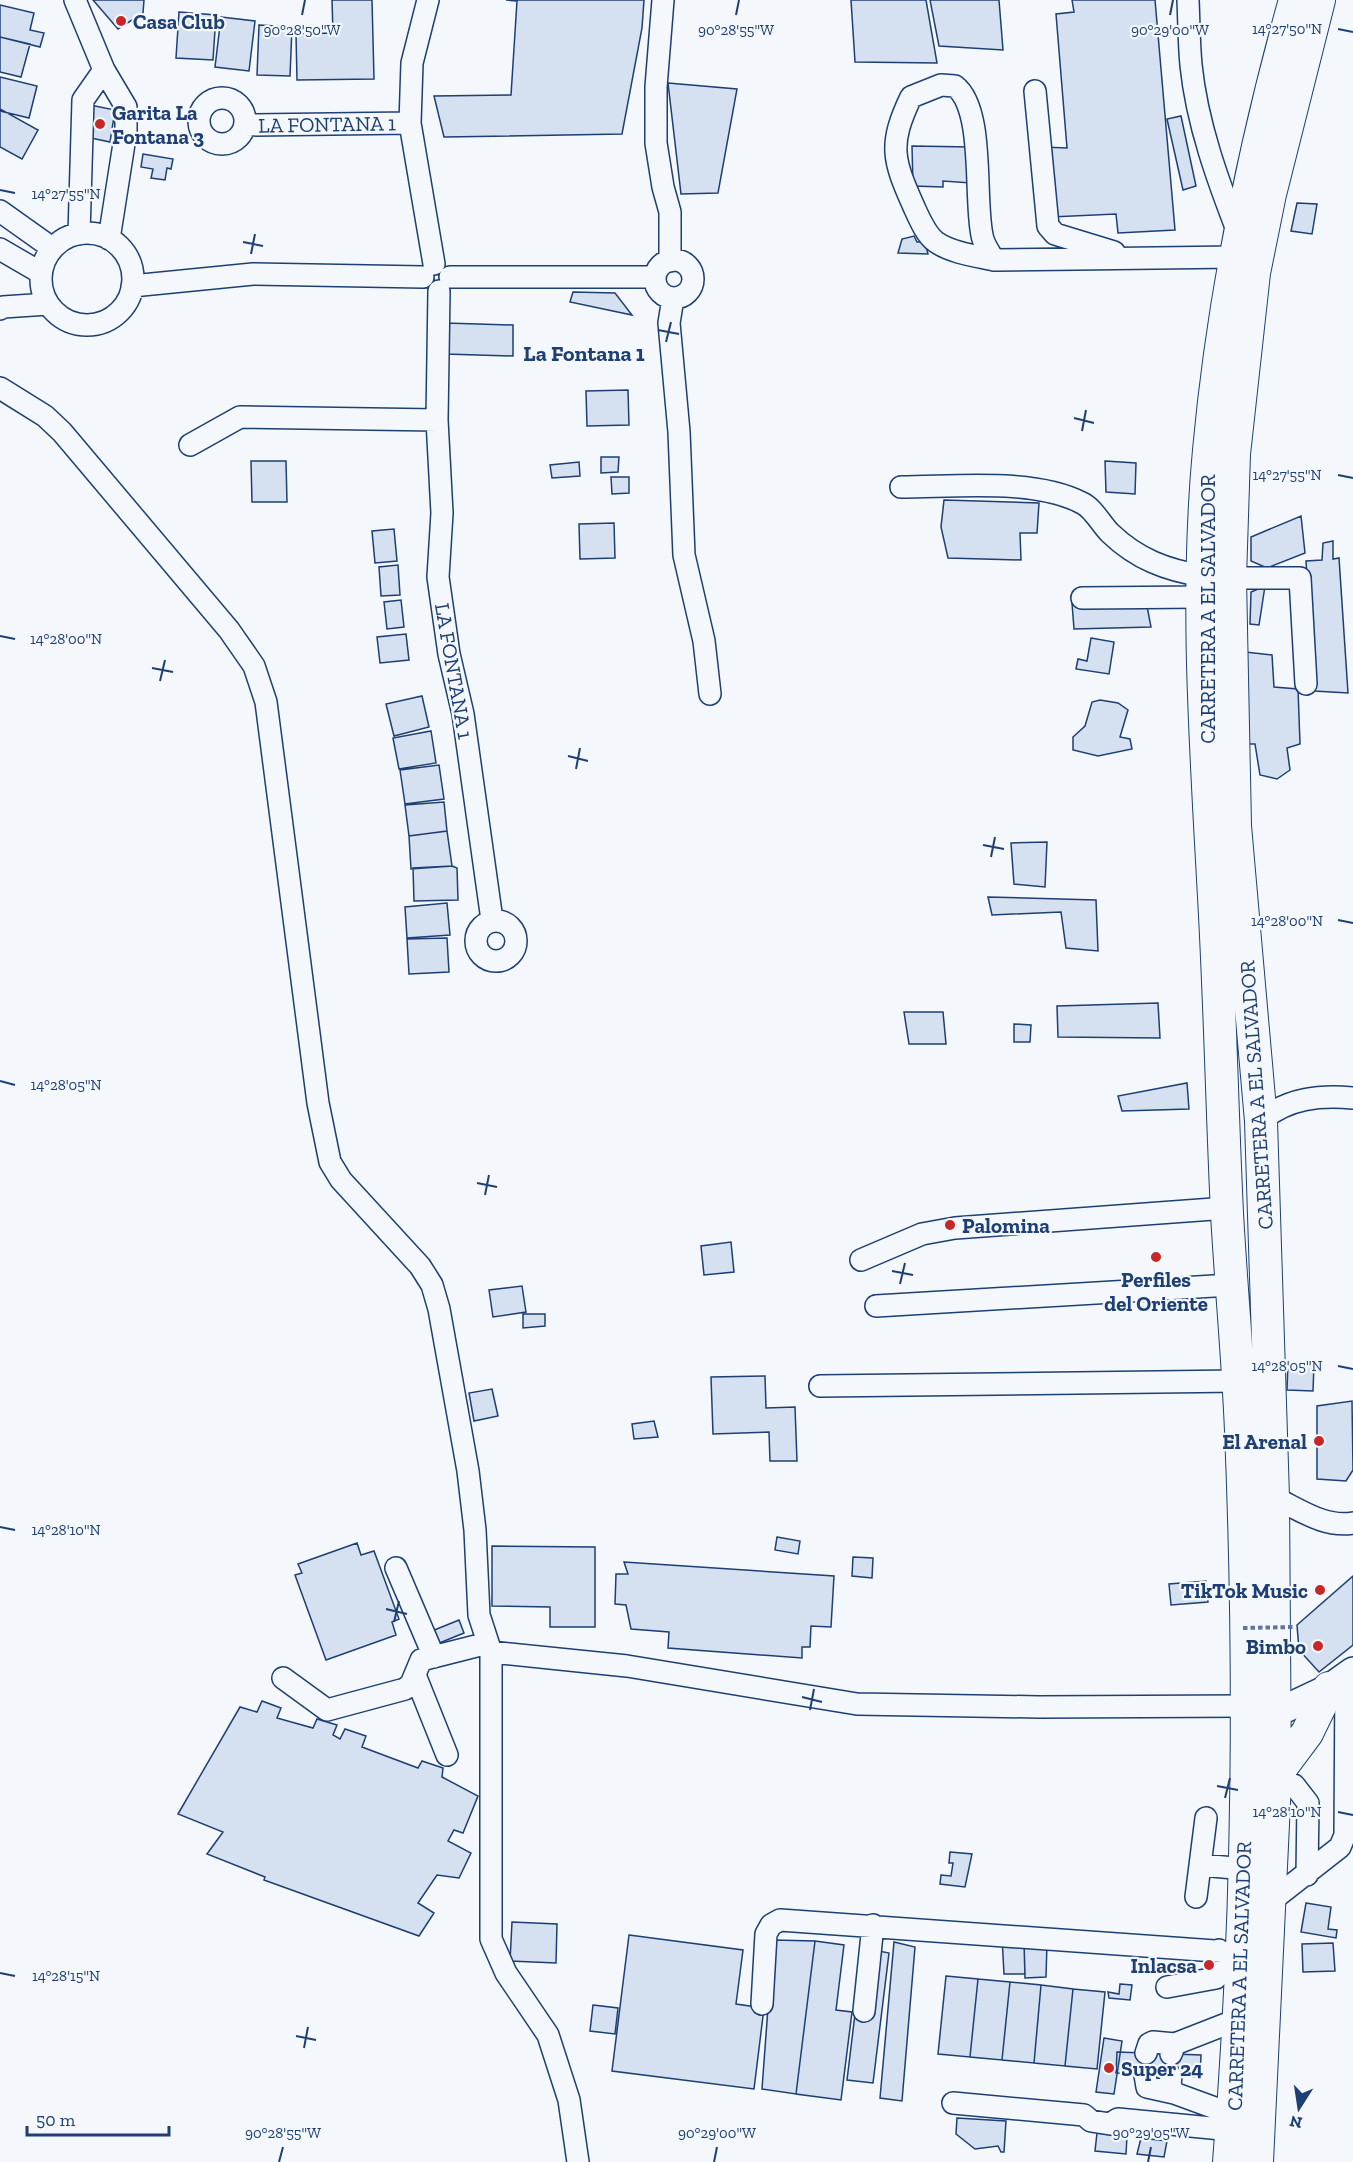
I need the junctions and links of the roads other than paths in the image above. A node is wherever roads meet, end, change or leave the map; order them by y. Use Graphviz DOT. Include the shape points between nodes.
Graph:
graph roads {
  1 [pos="75,0"];
  2 [pos="428,0"];
  3 [pos="663,0"];
  4 [pos="1188,0"];
  5 [pos="1295,0"];
  6 [pos="1319,0"];
  7 [pos="104,69"];
  8 [pos="1035,91"];
  9 [pos="410,123"];
  10 [pos="245,125"];
  11 [pos="0,211"];
  12 [pos="79,234"];
  13 [pos="109,239"];
  14 [pos="52,248"];
  15 [pos="1238,248"];
  16 [pos="0,249"];
  17 [pos="1135,258"];
  18 [pos="994,260"];
  19 [pos="670,261"];
  20 [pos="40,273"];
  21 [pos="436,277"];
  22 [pos="655,277"];
  23 [pos="132,280"];
  24 [pos="673,298"];
  25 [pos="48,304"];
  26 [pos="0,309"];
  27 [pos="0,388"];
  28 [pos="437,420"];
  29 [pos="190,445"];
  30 [pos="901,487"];
  31 [pos="1212,584"];
  32 [pos="1082,598"];
  33 [pos="1306,684"];
  34 [pos="710,694"];
  35 [pos="492,920"];
  36 [pos="1353,1098"];
  37 [pos="1261,1121"];
  38 [pos="1225,1156"];
  39 [pos="1227,1208"];
  40 [pos="861,1260"];
  41 [pos="1231,1285"];
  42 [pos="1266,1293"];
  43 [pos="876,1306"];
  44 [pos="1238,1381"];
  45 [pos="820,1386"];
  46 [pos="1273,1497"];
  47 [pos="1353,1523"];
  48 [pos="396,1568"];
  49 [pos="490,1647"];
  50 [pos="434,1657"];
  51 [pos="415,1675"];
  52 [pos="283,1678"];
  53 [pos="1337,1682"];
  54 [pos="1265,1703"];
  55 [pos="447,1755"];
  56 [pos="1275,1779"];
  57 [pos="1206,1818"];
  58 [pos="1201,1865"];
  59 [pos="1245,1869"];
  60 [pos="1307,1875"];
  61 [pos="1196,1897"];
  62 [pos="1271,1901"];
  63 [pos="873,1925"];
  64 [pos="1231,1951"];
  65 [pos="1167,1987"];
  66 [pos="762,2004"];
  67 [pos="864,2011"];
  68 [pos="1239,2019"];
  69 [pos="1146,2053"];
  70 [pos="1145,2075"];
  71 [pos="953,2103"];
  72 [pos="1233,2123"];
  73 [pos="578,2162"];
  74 [pos="1229,2162"];
  75 [pos="1257,2162"];
  1 -- 7 [label="street"];
  2 -- 9 [label="street, LA FONTANA 1" via="412,63"];
  3 -- 19 [label="street" via="656,143 670,212"];
  4 -- 15 [label="street" via="1191,67 1201,118"];
  5 -- 15 [label="highway, CARRETERA A EL SALVADOR" via="1259,141"];
  6 -- 31 [label="highway, CARRETERA A EL SALVADOR" via="1254,273 1234,454"];
  7 -- 12 [label="street" via="83,100"];
  7 -- 13 [label="street" via="126,107 126,131"];
  8 -- 17 [label="street" via="1048,226 1054,234"];
  9 -- 10 [label="street, LA FONTANA 1"];
  9 -- 21 [label="street, LA FONTANA 1"];
  11 -- 14 [label="street"];
  12 -- 13 [label="street"];
  12 -- 14 [label="street"];
  13 -- 23 [label="street" via="122,250"];
  14 -- 20 [label="street"];
  15 -- 17 [label="street"];
  15 -- 31 [label="highway, CARRETERA A EL SALVADOR" via="1220,347 1210,442"];
  16 -- 20 [label="street"];
  17 -- 18 [label="street"];
  18 -- 18 [label="street" via="982,237 972,120 966,98 955,86 941,85 911,97 900,120 895,149 897,169 922,224 935,242"];
  19 -- 22 [label="street" via="660,266"];
  19 -- 24 [label="street" via="682,262 693,277 685,294"];
  20 -- 25 [label="street"];
  21 -- 22 [label="street"];
  21 -- 23 [label="street" via="253,274"];
  21 -- 28 [label="street, LA FONTANA 1"];
  22 -- 24 [label="street" via="662,294"];
  23 -- 25 [label="street" via="128,300 120,311 96,324 69,322"];
  24 -- 34 [label="street" via="669,323 684,555 704,641"];
  25 -- 26 [label="street"];
  27 -- 49 [label="street" via="63,432 229,630 254,666 266,702 273,745 318,1103 330,1162 341,1180 420,1266 432,1285 450,1360 468,1471 479,1615"];
  28 -- 29 [label="street" via="240,417"];
  28 -- 35 [label="street, LA FONTANA 1" via="441,474 438,577 442,614 463,714"];
  30 -- 31 [label="street" via="1042,488 1084,503 1110,533 1144,560"];
  31 -- 32 [label="street"];
  31 -- 33 [label="street" via="1300,578"];
  31 -- 37 [label="highway, CARRETERA A EL SALVADOR"];
  31 -- 38 [label="highway, CARRETERA A EL SALVADOR" via="1204,721"];
  36 -- 37 [label="street" via="1316,1096 1277,1108"];
  37 -- 42 [label="highway, CARRETERA A EL SALVADOR"];
  38 -- 39 [label="highway, CARRETERA A EL SALVADOR"];
  38 -- 42 [label="highway" via="1243,1152 1247,1157 1256,1259"];
  39 -- 40 [label="street" via="955,1228 922,1234"];
  39 -- 41 [label="highway, CARRETERA A EL SALVADOR"];
  41 -- 43 [label="street"];
  41 -- 44 [label="highway, CARRETERA A EL SALVADOR"];
  42 -- 46 [label="highway, CARRETERA A EL SALVADOR"];
  44 -- 45 [label="street"];
  44 -- 54 [label="highway, CARRETERA A EL SALVADOR" via="1247,1650"];
  46 -- 47 [label="street" via="1326,1523"];
  46 -- 54 [label="highway, CARRETERA A EL SALVADOR"];
  48 -- 50 [label="street"];
  49 -- 50 [label="street"];
  49 -- 54 [label="street" via="857,1704 1038,1707"];
  49 -- 73 [label="street" via="491,1939 506,1973 548,2035 569,2100"];
  50 -- 51 [label="street" via="421,1660"];
  51 -- 52 [label="street" via="405,1689 327,1710"];
  51 -- 55 [label="street"];
  53 -- 54 [label="highway" via="1299,1698"];
  53 -- 56 [label="highway"];
  53 -- 60 [label="street" via="1346,1835 1340,1847"];
  54 -- 56 [label="highway, CARRETERA A EL SALVADOR"];
  54 -- 59 [label="highway, CARRETERA A EL SALVADOR"];
  56 -- 60 [label="street" via="1294,1785 1308,1803"];
  56 -- 62 [label="highway, CARRETERA A EL SALVADOR"];
  57 -- 58 [label="street"];
  58 -- 59 [label="street"];
  58 -- 61 [label="street"];
  59 -- 64 [label="highway, CARRETERA A EL SALVADOR"];
  60 -- 62 [label="street"];
  62 -- 75 [label="highway, CARRETERA A EL SALVADOR"];
  63 -- 64 [label="street"];
  63 -- 66 [label="street" via="780,1920 771,1925 766,1934"];
  63 -- 67 [label="street"];
  64 -- 65 [label="street" via="1216,1978"];
  64 -- 68 [label="highway, CARRETERA A EL SALVADOR"];
  68 -- 69 [label="street" via="1173,2049 1153,2042"];
  68 -- 72 [label="highway, CARRETERA A EL SALVADOR"];
  70 -- 72 [label="street" via="1147,2087 1172,2084"];
  71 -- 72 [label="street" via="1084,2115 1094,2111 1118,2119"];
  72 -- 74 [label="highway, CARRETERA A EL SALVADOR"];
}
